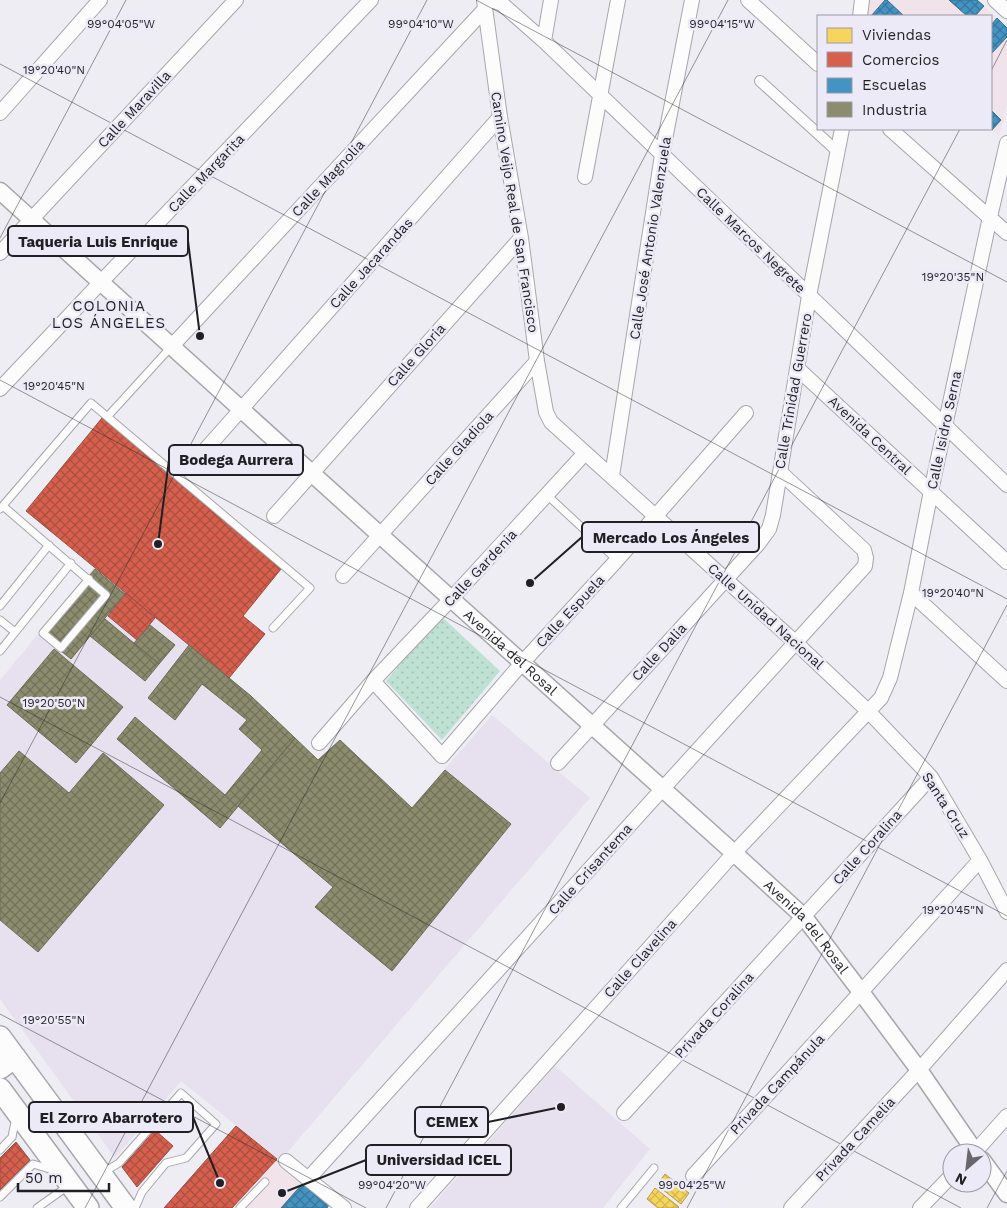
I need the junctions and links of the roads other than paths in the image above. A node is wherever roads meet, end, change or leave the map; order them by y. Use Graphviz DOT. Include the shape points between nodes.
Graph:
graph roads {
  1 [pos="100,0"];
  2 [pos="236,0"];
  3 [pos="371,0"];
  4 [pos="551,0"];
  5 [pos="618,0"];
  6 [pos="692,0"];
  7 [pos="748,0"];
  8 [pos="995,0"];
  9 [pos="487,3"];
  10 [pos="1007,11"];
  11 [pos="544,41"];
  12 [pos="817,63"];
  13 [pos="760,81"];
  14 [pos="601,96"];
  15 [pos="0,113"];
  16 [pos="500,118"];
  17 [pos="842,130"];
  18 [pos="891,130"];
  19 [pos="1007,143"];
  20 [pos="837,151"];
  21 [pos="662,155"];
  22 [pos="585,177"];
  23 [pos="0,190"];
  24 [pos="990,217"];
  25 [pos="32,219"];
  26 [pos="1007,233"];
  27 [pos="521,238"];
  28 [pos="0,253"];
  29 [pos="100,282"];
  30 [pos="809,296"];
  31 [pos="172,347"];
  32 [pos="537,361"];
  33 [pos="798,369"];
  34 [pos="0,389"];
  35 [pos="242,409"];
  36 [pos="746,413"];
  37 [pos="108,416"];
  38 [pos="551,422"];
  39 [pos="945,426"];
  40 [pos="206,449"];
  41 [pos="586,453"];
  42 [pos="780,472"];
  43 [pos="311,473"];
  44 [pos="612,476"];
  45 [pos="1007,485"];
  46 [pos="931,491"];
  47 [pos="547,496"];
  48 [pos="1,508"];
  49 [pos="274,516"];
  50 [pos="656,516"];
  51 [pos="380,536"];
  52 [pos="49,545"];
  53 [pos="617,560"];
  54 [pos="1007,562"];
  55 [pos="71,563"];
  56 [pos="343,576"];
  57 [pos="89,579"];
  58 [pos="726,580"];
  59 [pos="911,593"];
  60 [pos="452,600"];
  61 [pos="0,606"];
  62 [pos="0,620"];
  63 [pos="273,628"];
  64 [pos="15,632"];
  65 [pos="796,642"];
  66 [pos="0,651"];
  67 [pos="522,663"];
  68 [pos="1007,681"];
  69 [pos="373,682"];
  70 [pos="868,711"];
  71 [pos="592,725"];
  72 [pos="319,743"];
  73 [pos="558,763"];
  74 [pos="931,777"];
  75 [pos="663,789"];
  76 [pos="734,853"];
  77 [pos="980,860"];
  78 [pos="1007,912"];
  79 [pos="804,917"];
  80 [pos="1007,970"];
  81 [pos="862,992"];
  82 [pos="0,1037"];
  83 [pos="7,1062"];
  84 [pos="919,1070"];
  85 [pos="0,1089"];
  86 [pos="17,1112"];
  87 [pos="624,1113"];
  88 [pos="1007,1116"];
  89 [pos="969,1143"];
  90 [pos="986,1143"];
  91 [pos="0,1150"];
  92 [pos="286,1161"];
  93 [pos="654,1168"];
  94 [pos="101,1173"];
  95 [pos="992,1174"];
  96 [pos="692,1176"];
  97 [pos="66,1178"];
  98 [pos="309,1178"];
  99 [pos="265,1182"];
  100 [pos="942,1186"];
  101 [pos="1007,1194"];
  102 [pos="0,1197"];
  103 [pos="37,1208"];
  104 [pos="88,1208"];
  105 [pos="126,1208"];
  106 [pos="135,1208"];
  107 [pos="240,1208"];
  108 [pos="344,1208"];
  109 [pos="417,1208"];
  110 [pos="622,1208"];
  111 [pos="791,1208"];
  112 [pos="920,1208"];
  1 -- 15 [label="street"];
  2 -- 25 [label="street, Calle Maravilla"];
  3 -- 29 [label="street, Calle Margarita"];
  4 -- 11 [label="street"];
  5 -- 14 [label="street"];
  6 -- 21 [label="street, Calle José Antonio Valenzuela"];
  7 -- 12 [label="street"];
  8 -- 10 [label="street"];
  9 -- 11 [label="street, Calle Marcos Negrete" via="502,4"];
  9 -- 16 [label="street, Camino Veijo Real de San Francisco"];
  9 -- 31 [label="street, Calle Magnolia"];
  11 -- 14 [label="street, Calle Marcos Negrete"];
  13 -- 20 [label="street"];
  14 -- 21 [label="street, Calle Marcos Negrete"];
  14 -- 22 [label="street"];
  16 -- 27 [label="street, Camino Veijo Real de San Francisco"];
  16 -- 35 [label="street, Calle Jacarandas"];
  17 -- 20 [label="street, Calle Trinidad Guerrero"];
  18 -- 24 [label="street"];
  19 -- 24 [label="street, Calle Isidro Serna"];
  20 -- 30 [label="street, Calle Trinidad Guerrero"];
  21 -- 30 [label="street, Calle Marcos Negrete"];
  21 -- 44 [label="street, Calle José Antonio Valenzuela"];
  23 -- 25 [label="street, Avenida del Rosal"];
  24 -- 26 [label="street"];
  24 -- 39 [label="street, Calle Isidro Serna"];
  25 -- 28 [label="street, Calle Maravilla"];
  25 -- 29 [label="street, Avenida del Rosal"];
  27 -- 32 [label="street, Camino Veijo Real de San Francisco"];
  27 -- 43 [label="street, Calle Gloria"];
  29 -- 31 [label="street, Avenida del Rosal"];
  29 -- 34 [label="street, Calle Margarita"];
  30 -- 33 [label="street, Calle Trinidad Guerrero"];
  30 -- 39 [label="street, Calle Marcos Negrete"];
  31 -- 35 [label="street, Avenida del Rosal"];
  31 -- 37 [label="lane"];
  32 -- 38 [label="street, Camino Veijo Real de San Francisco" via="546,412"];
  32 -- 51 [label="street, Calle Gladiola"];
  33 -- 42 [label="street, Calle Trinidad Guerrero"];
  33 -- 46 [label="street, Avenida Central"];
  35 -- 40 [label="street, Calle Jacarandas"];
  35 -- 43 [label="street, Avenida del Rosal"];
  36 -- 50 [label="street, Calle Espuela"];
  37 -- 48 [label="lane" via="91,403"];
  37 -- 63 [label="lane" via="310,588"];
  38 -- 41 [label="street, Calle Unidad Nacional"];
  39 -- 45 [label="street, Calle Marcos Negrete"];
  39 -- 46 [label="street, Calle Isidro Serna"];
  41 -- 44 [label="street, Calle Unidad Nacional"];
  41 -- 47 [label="street, Calle Gardenia"];
  42 -- 58 [label="street, Calle Trinidad Guerrero" via="769,529"];
  42 -- 65 [label="street, Calle Crisantema" via="864,550 866,558 865,566"];
  43 -- 49 [label="street, Calle Gloria"];
  43 -- 51 [label="street, Avenida del Rosal"];
  44 -- 50 [label="street, Calle Unidad Nacional"];
  46 -- 54 [label="street, Avenida Central"];
  46 -- 59 [label="street, Calle Isidro Serna"];
  47 -- 53 [label="lane"];
  47 -- 60 [label="street, Calle Gardenia"];
  48 -- 52 [label="lane"];
  50 -- 53 [label="street, Calle Espuela"];
  50 -- 58 [label="street, Calle Unidad Nacional"];
  51 -- 56 [label="street, Calle Gladiola"];
  51 -- 60 [label="street, Avenida del Rosal"];
  52 -- 55 [label="lane"];
  52 -- 61 [label="lane"];
  53 -- 67 [label="street, Calle Espuela"];
  55 -- 57 [label="lane"];
  55 -- 64 [label="lane"];
  57 -- 57 [label="lane" via="106,595 61,648 43,633"];
  58 -- 65 [label="street, Calle Unidad Nacional"];
  58 -- 71 [label="street, Calle Dalia"];
  59 -- 68 [label="street"];
  59 -- 70 [label="street, Calle Isidro Serna" via="890,678 881,698"];
  60 -- 67 [label="street, Avenida del Rosal"];
  60 -- 69 [label="street, Calle Gardenia"];
  62 -- 64 [label="lane"];
  64 -- 66 [label="lane"];
  65 -- 70 [label="street, Calle Unidad Nacional"];
  65 -- 75 [label="street, Calle Crisantema"];
  67 -- 69 [label="street, Calle Espuela" via="442,756"];
  67 -- 71 [label="street, Avenida del Rosal"];
  69 -- 72 [label="street, Calle Gardenia"];
  70 -- 74 [label="street, Santa Cruz"];
  70 -- 76 [label="street, Calle Clavelina"];
  71 -- 73 [label="street, Calle Dalia"];
  71 -- 75 [label="street, Avenida del Rosal"];
  74 -- 77 [label="street, Santa Cruz"];
  74 -- 79 [label="street, Calle Coralina"];
  75 -- 76 [label="street, Avenida del Rosal"];
  75 -- 98 [label="street, Calle Crisantema"];
  76 -- 79 [label="street, Avenida del Rosal"];
  76 -- 109 [label="street, Calle Clavelina"];
  77 -- 78 [label="street, Santa Cruz"];
  77 -- 81 [label="street, Privada Campánula"];
  79 -- 81 [label="street, Avenida del Rosal"];
  79 -- 87 [label="street, Privada Coralina"];
  80 -- 84 [label="street, Privada Camelia"];
  81 -- 84 [label="street, Avenida del Rosal"];
  81 -- 96 [label="street, Privada Campánula"];
  82 -- 83 [label="main road"];
  83 -- 94 [label="main road"];
  84 -- 89 [label="street, Avenida del Rosal"];
  84 -- 111 [label="street, Privada Camelia"];
  85 -- 86 [label="main road"];
  86 -- 91 [label="lane" via="12,1137"];
  86 -- 97 [label="main road"];
  88 -- 90 [label="street"];
  92 -- 98 [label="street"];
  93 -- 110 [label="lane"];
  94 -- 105 [label="main road"];
  94 -- 106 [label="lane" via="119,1163 181,1093 216,1124 186,1158 166,1163 142,1192"];
  95 -- 101 [label="street, Avenida del Rosal"];
  97 -- 102 [label="lane" via="34,1164"];
  97 -- 103 [label="lane"];
  97 -- 104 [label="main road"];
  98 -- 108 [label="street"];
  99 -- 107 [label="lane"];
  100 -- 112 [label="street"];
}
